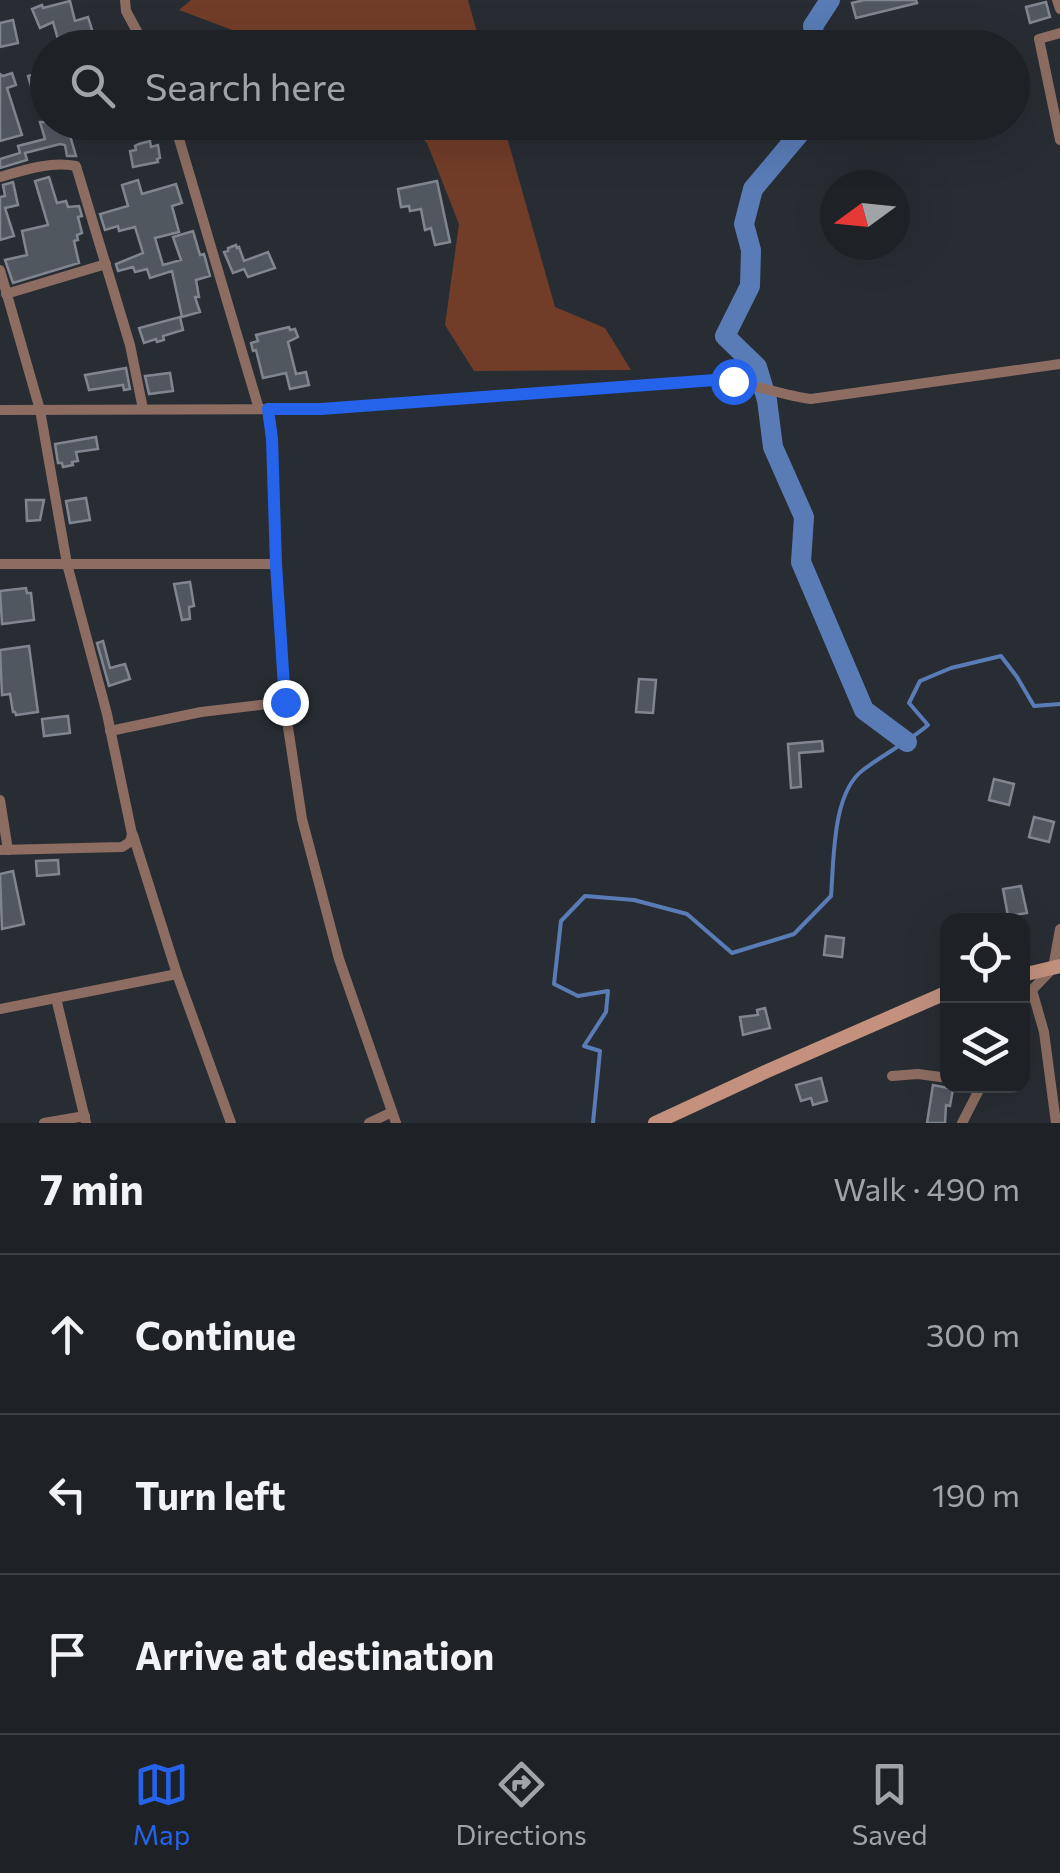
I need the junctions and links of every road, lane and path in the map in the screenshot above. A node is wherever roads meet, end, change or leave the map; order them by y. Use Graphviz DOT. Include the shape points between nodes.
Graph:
graph roads {
  1 [pos="124,0"];
  2 [pos="1057,0"];
  3 [pos="1060,9"];
  4 [pos="136,30"];
  5 [pos="1060,33"];
  6 [pos="180,140"];
  7 [pos="1060,140"];
  8 [pos="0,177"];
  9 [pos="106,264"];
  10 [pos="0,270"];
  11 [pos="6,294"];
  12 [pos="1060,364"];
  13 [pos="143,409"];
  14 [pos="263,409"];
  15 [pos="0,410"];
  16 [pos="40,410"];
  17 [pos="0,564"];
  18 [pos="68,564"];
  19 [pos="276,564"];
  20 [pos="285,702"];
  21 [pos="110,731"];
  22 [pos="0,800"];
  23 [pos="132,834"];
  24 [pos="4,850"];
  25 [pos="1060,929"];
  26 [pos="1056,967"];
  27 [pos="1030,971"];
  28 [pos="178,974"];
  29 [pos="1032,990"];
  30 [pos="56,998"];
  31 [pos="940,999"];
  32 [pos="940,1000"];
  33 [pos="1024,1003"];
  34 [pos="0,1009"];
  35 [pos="892,1076"];
  36 [pos="940,1077"];
  37 [pos="978,1093"];
  38 [pos="394,1118"];
  39 [pos="85,1120"];
  40 [pos="44,1123"];
  41 [pos="231,1123"];
  42 [pos="369,1123"];
  43 [pos="655,1123"];
  44 [pos="674,1123"];
  45 [pos="962,1123"];
  46 [pos="1056,1123"];
  1 -- 4 [label="street"];
  2 -- 3 [label="street"];
  5 -- 7 [label="street" via="1039,39"];
  6 -- 14 [label="street"];
  8 -- 9 [label="street" via="76,166"];
  9 -- 11 [label="street"];
  9 -- 13 [label="street"];
  10 -- 11 [label="street"];
  11 -- 16 [label="street"];
  12 -- 14 [label="street" via="811,399 715,380"];
  13 -- 14 [label="street"];
  13 -- 16 [label="street"];
  14 -- 19 [label="street" via="272,439"];
  15 -- 16 [label="street"];
  16 -- 18 [label="street"];
  17 -- 18 [label="street"];
  18 -- 19 [label="street"];
  18 -- 21 [label="street"];
  19 -- 20 [label="street"];
  20 -- 21 [label="street"];
  20 -- 38 [label="street" via="302,819 339,960"];
  21 -- 23 [label="street"];
  22 -- 24 [label="street"];
  23 -- 24 [label="street" via="122,846"];
  23 -- 28 [label="street"];
  25 -- 26 [label="street"];
  26 -- 27 [label="main road"];
  26 -- 29 [label="street"];
  28 -- 30 [label="street"];
  28 -- 41 [label="street"];
  29 -- 33 [label="street"];
  29 -- 46 [label="street"];
  30 -- 34 [label="street"];
  30 -- 39 [label="street"];
  31 -- 43 [label="main road"];
  32 -- 44 [label="main road"];
  35 -- 36 [label="street"];
  37 -- 45 [label="street"];
  38 -- 42 [label="street"];
  39 -- 40 [label="street"];
}
